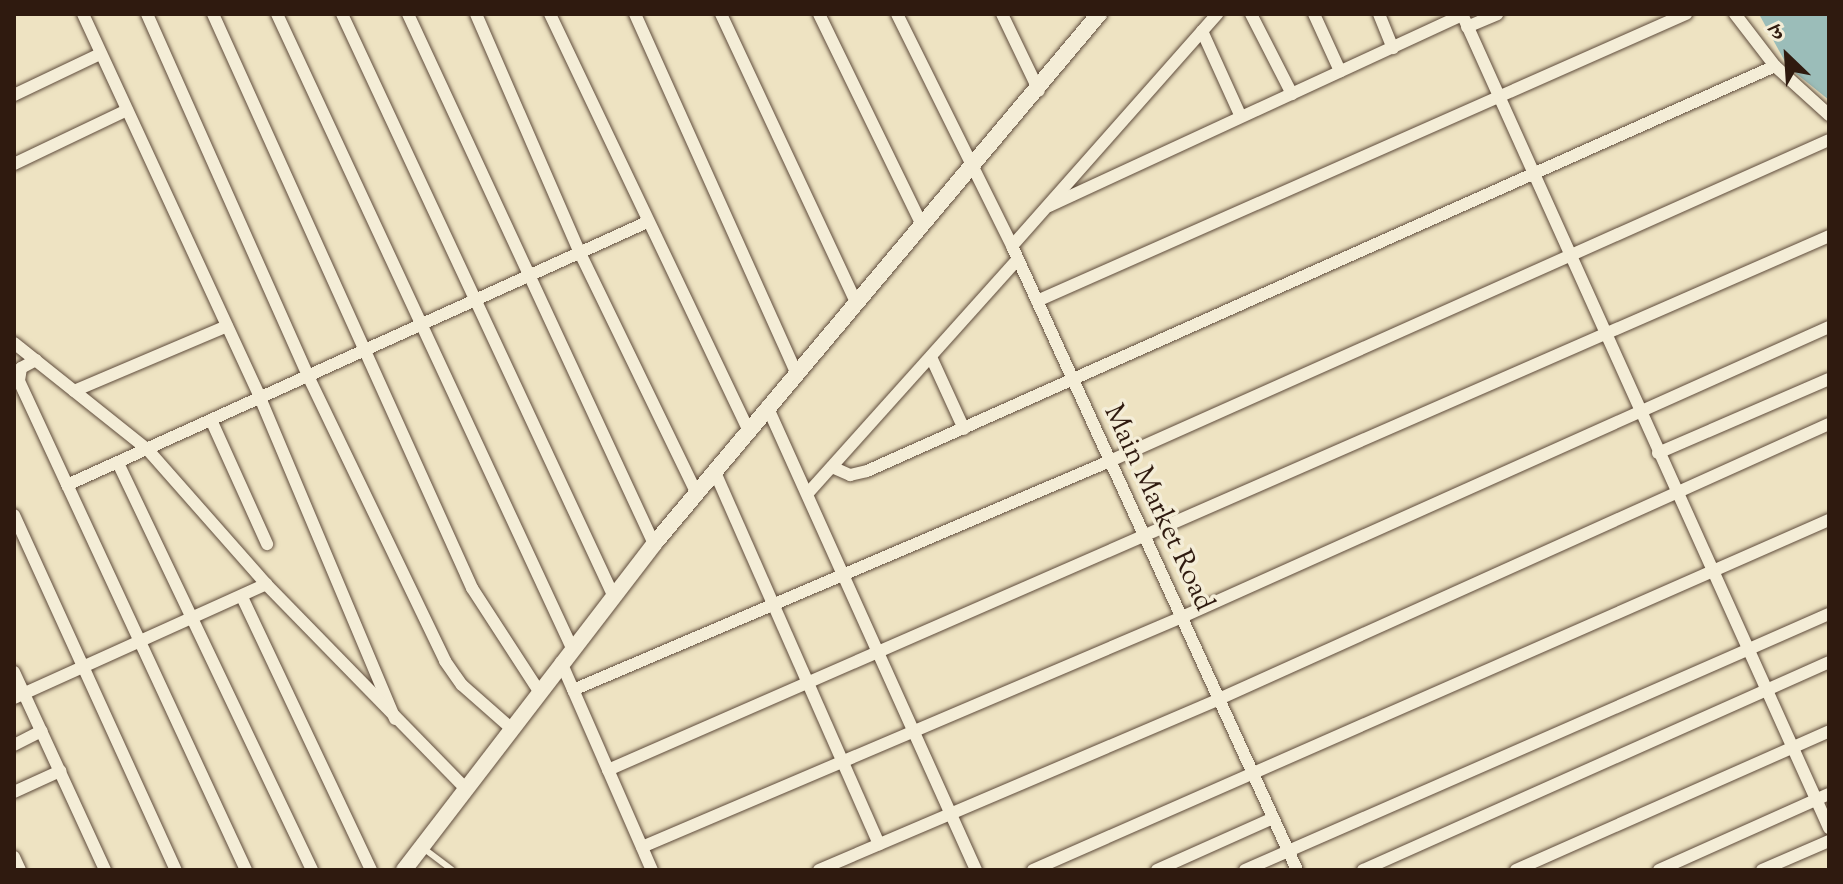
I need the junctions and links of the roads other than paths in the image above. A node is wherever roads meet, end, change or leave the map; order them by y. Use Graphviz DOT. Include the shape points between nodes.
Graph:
graph roads {
  1 [pos="83,14"];
  2 [pos="147,14"];
  3 [pos="213,14"];
  4 [pos="277,14"];
  5 [pos="342,14"];
  6 [pos="408,14"];
  7 [pos="476,14"];
  8 [pos="550,14"];
  9 [pos="635,14"];
  10 [pos="721,14"];
  11 [pos="819,14"];
  12 [pos="897,14"];
  13 [pos="1002,14"];
  14 [pos="1251,14"];
  15 [pos="1314,14"];
  16 [pos="1379,14"];
  17 [pos="1497,14"];
  18 [pos="1686,14"];
  19 [pos="1735,14"];
  20 [pos="1214,15"];
  21 [pos="1090,18"];
  22 [pos="1464,19"];
  23 [pos="1202,31"];
  24 [pos="1393,48"];
  25 [pos="100,54"];
  26 [pos="1775,66"];
  27 [pos="1340,71"];
  28 [pos="1039,91"];
  29 [pos="1292,94"];
  30 [pos="14,95"];
  31 [pos="1498,98"];
  32 [pos="127,110"];
  33 [pos="1829,115"];
  34 [pos="1241,117"];
  35 [pos="1829,140"];
  36 [pos="14,164"];
  37 [pos="973,167"];
  38 [pos="1534,177"];
  39 [pos="1049,206"];
  40 [pos="645,223"];
  41 [pos="922,225"];
  42 [pos="1829,236"];
  43 [pos="1012,246"];
  44 [pos="580,253"];
  45 [pos="1570,255"];
  46 [pos="1018,259"];
  47 [pos="527,277"];
  48 [pos="474,301"];
  49 [pos="1037,301"];
  50 [pos="856,302"];
  51 [pos="227,326"];
  52 [pos="1829,327"];
  53 [pos="419,328"];
  54 [pos="1605,333"];
  55 [pos="14,343"];
  56 [pos="366,353"];
  57 [pos="931,357"];
  58 [pos="36,360"];
  59 [pos="796,372"];
  60 [pos="309,378"];
  61 [pos="1829,379"];
  62 [pos="1074,381"];
  63 [pos="74,391"];
  64 [pos="261,400"];
  65 [pos="767,406"];
  66 [pos="1640,412"];
  67 [pos="212,422"];
  68 [pos="1829,424"];
  69 [pos="964,429"];
  70 [pos="748,430"];
  71 [pos="148,450"];
  72 [pos="1658,453"];
  73 [pos="1110,461"];
  74 [pos="118,463"];
  75 [pos="832,467"];
  76 [pos="714,470"];
  77 [pos="67,485"];
  78 [pos="696,492"];
  79 [pos="1676,492"];
  80 [pos="808,493"];
  81 [pos="14,515"];
  82 [pos="1829,520"];
  83 [pos="1145,537"];
  84 [pos="267,544"];
  85 [pos="654,544"];
  86 [pos="1712,571"];
  87 [pos="846,574"];
  88 [pos="266,584"];
  89 [pos="613,595"];
  90 [pos="242,597"];
  91 [pos="773,605"];
  92 [pos="1829,614"];
  93 [pos="1182,617"];
  94 [pos="189,619"];
  95 [pos="139,641"];
  96 [pos="572,648"];
  97 [pos="1746,650"];
  98 [pos="880,652"];
  99 [pos="561,662"];
  100 [pos="1829,662"];
  101 [pos="83,666"];
  102 [pos="14,672"];
  103 [pos="807,683"];
  104 [pos="573,690"];
  105 [pos="539,691"];
  106 [pos="1764,691"];
  107 [pos="19,695"];
  108 [pos="1219,699"];
  109 [pos="395,719"];
  110 [pos="511,728"];
  111 [pos="42,731"];
  112 [pos="915,731"];
  113 [pos="1829,731"];
  114 [pos="14,745"];
  115 [pos="1790,748"];
  116 [pos="842,762"];
  117 [pos="608,770"];
  118 [pos="60,771"];
  119 [pos="1253,774"];
  120 [pos="466,789"];
  121 [pos="14,792"];
  122 [pos="1829,794"];
  123 [pos="1815,800"];
  124 [pos="952,814"];
  125 [pos="1273,818"];
  126 [pos="1829,828"];
  127 [pos="1829,841"];
  128 [pos="879,844"];
  129 [pos="642,847"];
  130 [pos="422,848"];
  131 [pos="1288,851"];
  132 [pos="14,857"];
  133 [pos="20,870"];
  134 [pos="105,870"];
  135 [pos="176,870"];
  136 [pos="246,870"];
  137 [pos="312,870"];
  138 [pos="371,870"];
  139 [pos="404,870"];
  140 [pos="452,870"];
  141 [pos="652,870"];
  142 [pos="819,870"];
  143 [pos="976,870"];
  144 [pos="1033,870"];
  145 [pos="1157,870"];
  146 [pos="1245,870"];
  147 [pos="1297,870"];
  148 [pos="1363,870"];
  149 [pos="1516,870"];
  150 [pos="1659,870"];
  151 [pos="1762,870"];
  1 -- 25 [label="street"];
  2 -- 60 [label="street"];
  3 -- 56 [label="street"];
  4 -- 53 [label="street"];
  5 -- 48 [label="street"];
  6 -- 47 [label="street"];
  7 -- 44 [label="street"];
  8 -- 40 [label="street"];
  9 -- 59 [label="street"];
  10 -- 50 [label="street"];
  11 -- 41 [label="street"];
  12 -- 37 [label="street, Main Market Road"];
  13 -- 28 [label="street"];
  14 -- 29 [label="street"];
  15 -- 27 [label="street"];
  16 -- 24 [label="street"];
  17 -- 22 [label="street"];
  18 -- 31 [label="street"];
  19 -- 26 [label="street"];
  20 -- 23 [label="street"];
  21 -- 28 [label="street"];
  22 -- 24 [label="street"];
  22 -- 31 [label="street"];
  23 -- 34 [label="street"];
  23 -- 39 [label="street"];
  24 -- 27 [label="street"];
  25 -- 30 [label="street"];
  25 -- 32 [label="street"];
  26 -- 33 [label="street"];
  26 -- 38 [label="street"];
  27 -- 29 [label="street"];
  28 -- 37 [label="street"];
  29 -- 34 [label="street"];
  31 -- 38 [label="street"];
  31 -- 49 [label="street"];
  32 -- 36 [label="street"];
  32 -- 51 [label="street"];
  34 -- 39 [label="street"];
  35 -- 45 [label="street"];
  37 -- 41 [label="street"];
  37 -- 43 [label="street, Main Market Road"];
  38 -- 45 [label="street"];
  38 -- 62 [label="street"];
  39 -- 43 [label="street"];
  40 -- 44 [label="street"];
  40 -- 70 [label="street"];
  41 -- 50 [label="street"];
  42 -- 54 [label="street"];
  43 -- 46 [label="street, Main Market Road"];
  44 -- 47 [label="street"];
  44 -- 78 [label="street"];
  45 -- 54 [label="street"];
  45 -- 73 [label="street"];
  46 -- 49 [label="street, Main Market Road"];
  46 -- 57 [label="street"];
  47 -- 48 [label="street"];
  47 -- 85 [label="street"];
  48 -- 53 [label="street"];
  48 -- 89 [label="street"];
  49 -- 62 [label="street, Main Market Road"];
  50 -- 59 [label="street"];
  51 -- 63 [label="street"];
  51 -- 64 [label="street"];
  52 -- 66 [label="street"];
  53 -- 56 [label="street"];
  53 -- 96 [label="street"];
  54 -- 66 [label="street"];
  54 -- 83 [label="street"];
  55 -- 58 [label="street"];
  56 -- 60 [label="street"];
  56 -- 105 [label="street" via="472,588"];
  57 -- 69 [label="street"];
  57 -- 75 [label="street"];
  58 -- 63 [label="street"];
  58 -- 77 [label="street" via="21,368 19,381"];
  59 -- 65 [label="street"];
  60 -- 64 [label="street"];
  60 -- 110 [label="street" via="445,661 462,685"];
  61 -- 72 [label="street"];
  62 -- 69 [label="street"];
  62 -- 73 [label="street, Main Market Road"];
  63 -- 71 [label="street"];
  64 -- 67 [label="street"];
  64 -- 109 [label="street"];
  65 -- 70 [label="street"];
  65 -- 80 [label="street"];
  66 -- 72 [label="street"];
  66 -- 93 [label="street"];
  67 -- 71 [label="street"];
  67 -- 84 [label="street"];
  68 -- 79 [label="street"];
  69 -- 75 [label="street" via="856,475"];
  70 -- 76 [label="street"];
  71 -- 74 [label="street"];
  71 -- 88 [label="street"];
  72 -- 79 [label="street"];
  73 -- 83 [label="street, Main Market Road"];
  73 -- 87 [label="street"];
  74 -- 77 [label="street"];
  74 -- 94 [label="street"];
  75 -- 80 [label="street"];
  76 -- 78 [label="street"];
  76 -- 91 [label="street"];
  77 -- 95 [label="street"];
  78 -- 85 [label="street"];
  79 -- 86 [label="street"];
  79 -- 108 [label="street"];
  80 -- 87 [label="street"];
  81 -- 101 [label="street"];
  82 -- 86 [label="street"];
  83 -- 93 [label="street, Main Market Road"];
  83 -- 98 [label="street"];
  85 -- 89 [label="street"];
  86 -- 97 [label="street"];
  86 -- 119 [label="street"];
  87 -- 91 [label="street"];
  87 -- 98 [label="street"];
  88 -- 90 [label="street"];
  88 -- 109 [label="street"];
  89 -- 96 [label="street"];
  90 -- 94 [label="street"];
  90 -- 138 [label="street"];
  91 -- 103 [label="street"];
  91 -- 104 [label="street"];
  92 -- 97 [label="street"];
  93 -- 108 [label="street, Main Market Road"];
  93 -- 112 [label="street"];
  94 -- 95 [label="street"];
  94 -- 137 [label="street"];
  95 -- 101 [label="street"];
  95 -- 136 [label="street"];
  96 -- 99 [label="street"];
  97 -- 106 [label="street"];
  97 -- 131 [label="street"];
  98 -- 103 [label="street"];
  98 -- 112 [label="street"];
  99 -- 104 [label="street"];
  99 -- 105 [label="street"];
  100 -- 106 [label="street"];
  101 -- 107 [label="street"];
  101 -- 135 [label="street"];
  102 -- 107 [label="street"];
  103 -- 116 [label="street"];
  103 -- 117 [label="street"];
  104 -- 117 [label="street"];
  105 -- 110 [label="street"];
  106 -- 115 [label="street"];
  106 -- 148 [label="street"];
  107 -- 111 [label="street"];
  108 -- 119 [label="street, Main Market Road"];
  108 -- 124 [label="street"];
  109 -- 120 [label="street"];
  110 -- 120 [label="street"];
  111 -- 114 [label="street"];
  111 -- 118 [label="street"];
  112 -- 116 [label="street"];
  112 -- 124 [label="street"];
  113 -- 115 [label="street"];
  115 -- 123 [label="street"];
  115 -- 149 [label="street"];
  116 -- 128 [label="street"];
  116 -- 129 [label="street"];
  117 -- 129 [label="street"];
  118 -- 121 [label="street"];
  118 -- 134 [label="street"];
  119 -- 125 [label="street, Main Market Road"];
  119 -- 144 [label="street"];
  120 -- 130 [label="street"];
  122 -- 123 [label="street"];
  123 -- 126 [label="street"];
  123 -- 150 [label="street"];
  124 -- 128 [label="street"];
  124 -- 143 [label="street"];
  125 -- 131 [label="street, Main Market Road"];
  125 -- 145 [label="street"];
  127 -- 151 [label="street"];
  128 -- 142 [label="street"];
  129 -- 141 [label="street"];
  130 -- 139 [label="street"];
  130 -- 140 [label="lane"];
  131 -- 146 [label="street"];
  131 -- 147 [label="street, Main Market Road"];
  132 -- 133 [label="street"];
}
